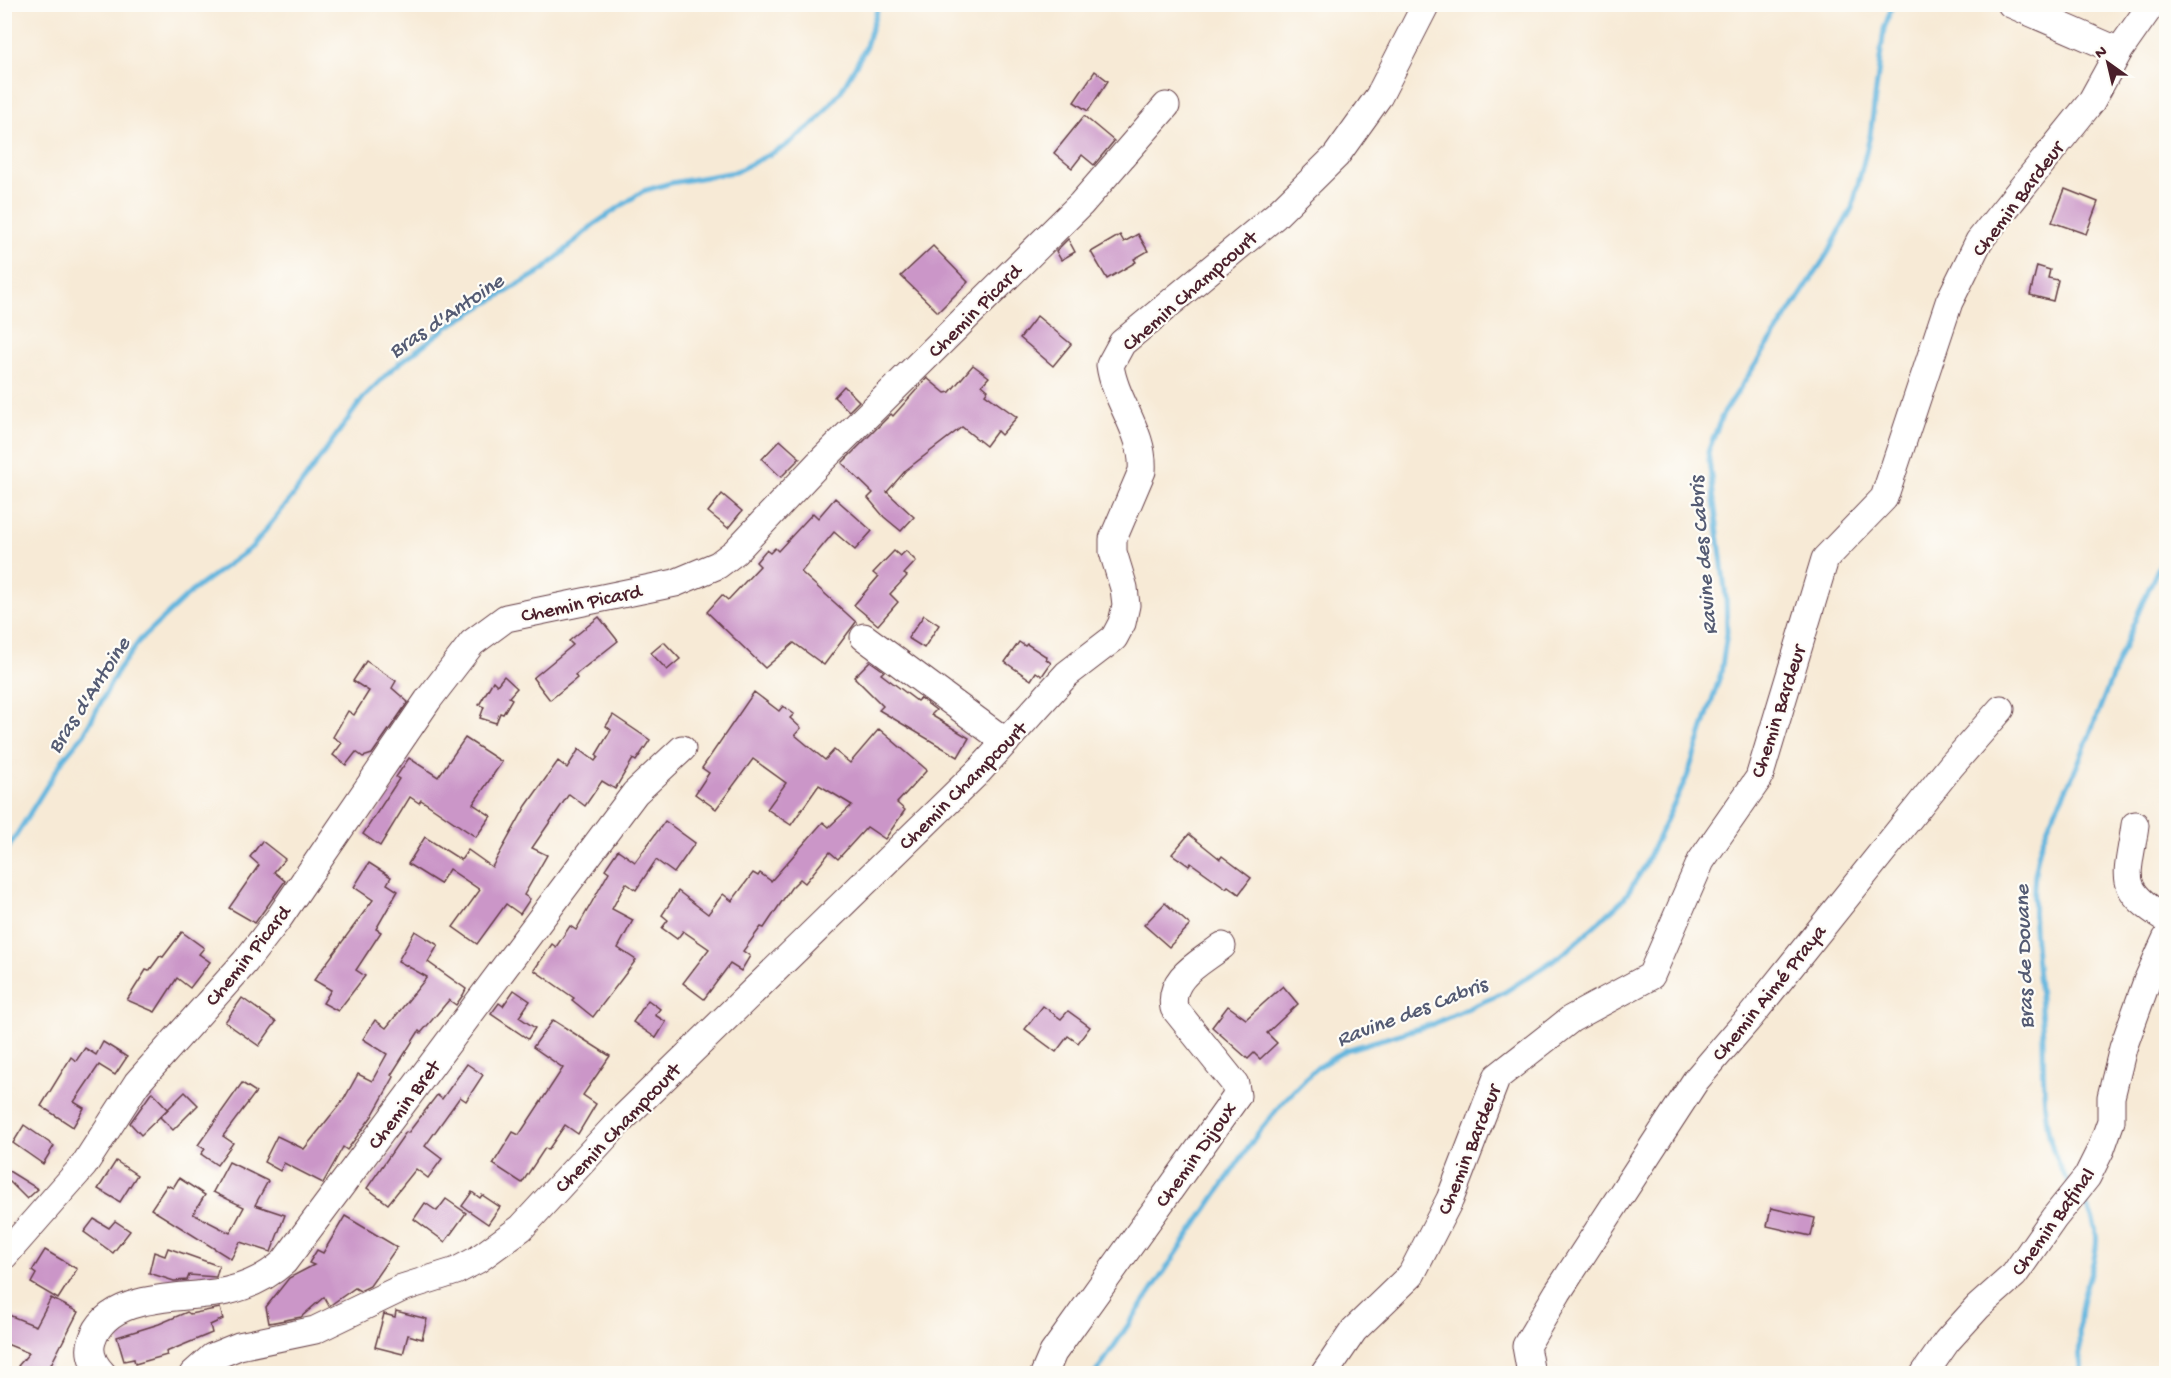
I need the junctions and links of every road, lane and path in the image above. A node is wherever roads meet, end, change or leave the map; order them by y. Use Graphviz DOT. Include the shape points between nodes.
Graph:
graph roads {
  1 [pos="1426,4"];
  2 [pos="2011,4"];
  3 [pos="2152,4"];
  4 [pos="2119,51"];
  5 [pos="1166,106"];
  6 [pos="864,637"];
  7 [pos="2001,709"];
  8 [pos="1006,742"];
  9 [pos="682,749"];
  10 [pos="2135,825"];
  11 [pos="2166,919"];
  12 [pos="2166,939"];
  13 [pos="1222,946"];
  14 [pos="4,1256"];
  15 [pos="103,1374"];
  16 [pos="193,1374"];
  17 [pos="1044,1374"];
  18 [pos="1324,1374"];
  19 [pos="1531,1374"];
  20 [pos="1924,1374"];
  1 -- 8 [label="street, Chemin Champcourt" via="1379,96 1336,156 1275,216 1122,343 1110,365 1119,399 1142,446 1143,459 1142,471 1113,539 1113,552 1125,588 1122,622 1114,638 1067,674"];
  2 -- 4 [label="street"];
  3 -- 4 [label="street, Chemin Bardeur"];
  4 -- 18 [label="street, Chemin Bardeur" via="2091,102 1979,241 1949,302 1884,498 1825,559 1759,778 1701,861 1651,976 1571,1019 1497,1077 1450,1199 1411,1275 1354,1330"];
  5 -- 14 [label="street, Chemin Picard" via="1081,204 819,463 735,552 718,565 675,583 506,618 472,643 428,700 279,918 137,1083 84,1166"];
  6 -- 8 [label="street"];
  7 -- 19 [label="street, Chemin Aimé Praya" via="1696,1080 1526,1346"];
  8 -- 16 [label="street, Chemin Champcourt" via="619,1122 506,1240 456,1271 402,1288 315,1330 239,1346 212,1358"];
  9 -- 15 [label="street, Chemin Bret" via="635,793 284,1262 261,1280 235,1289 142,1301 114,1313 103,1322 90,1346 91,1357"];
  10 -- 11 [label="street" via="2129,889"];
  12 -- 20 [label="street, Chemin Bafinal" via="2123,1048 2111,1097 2111,1121 2087,1177 2014,1275 1947,1341"];
  13 -- 17 [label="street, Chemin Dijoux" via="1176,981 1172,998 1174,1008 1235,1084 1238,1096 1053,1353"];
}
